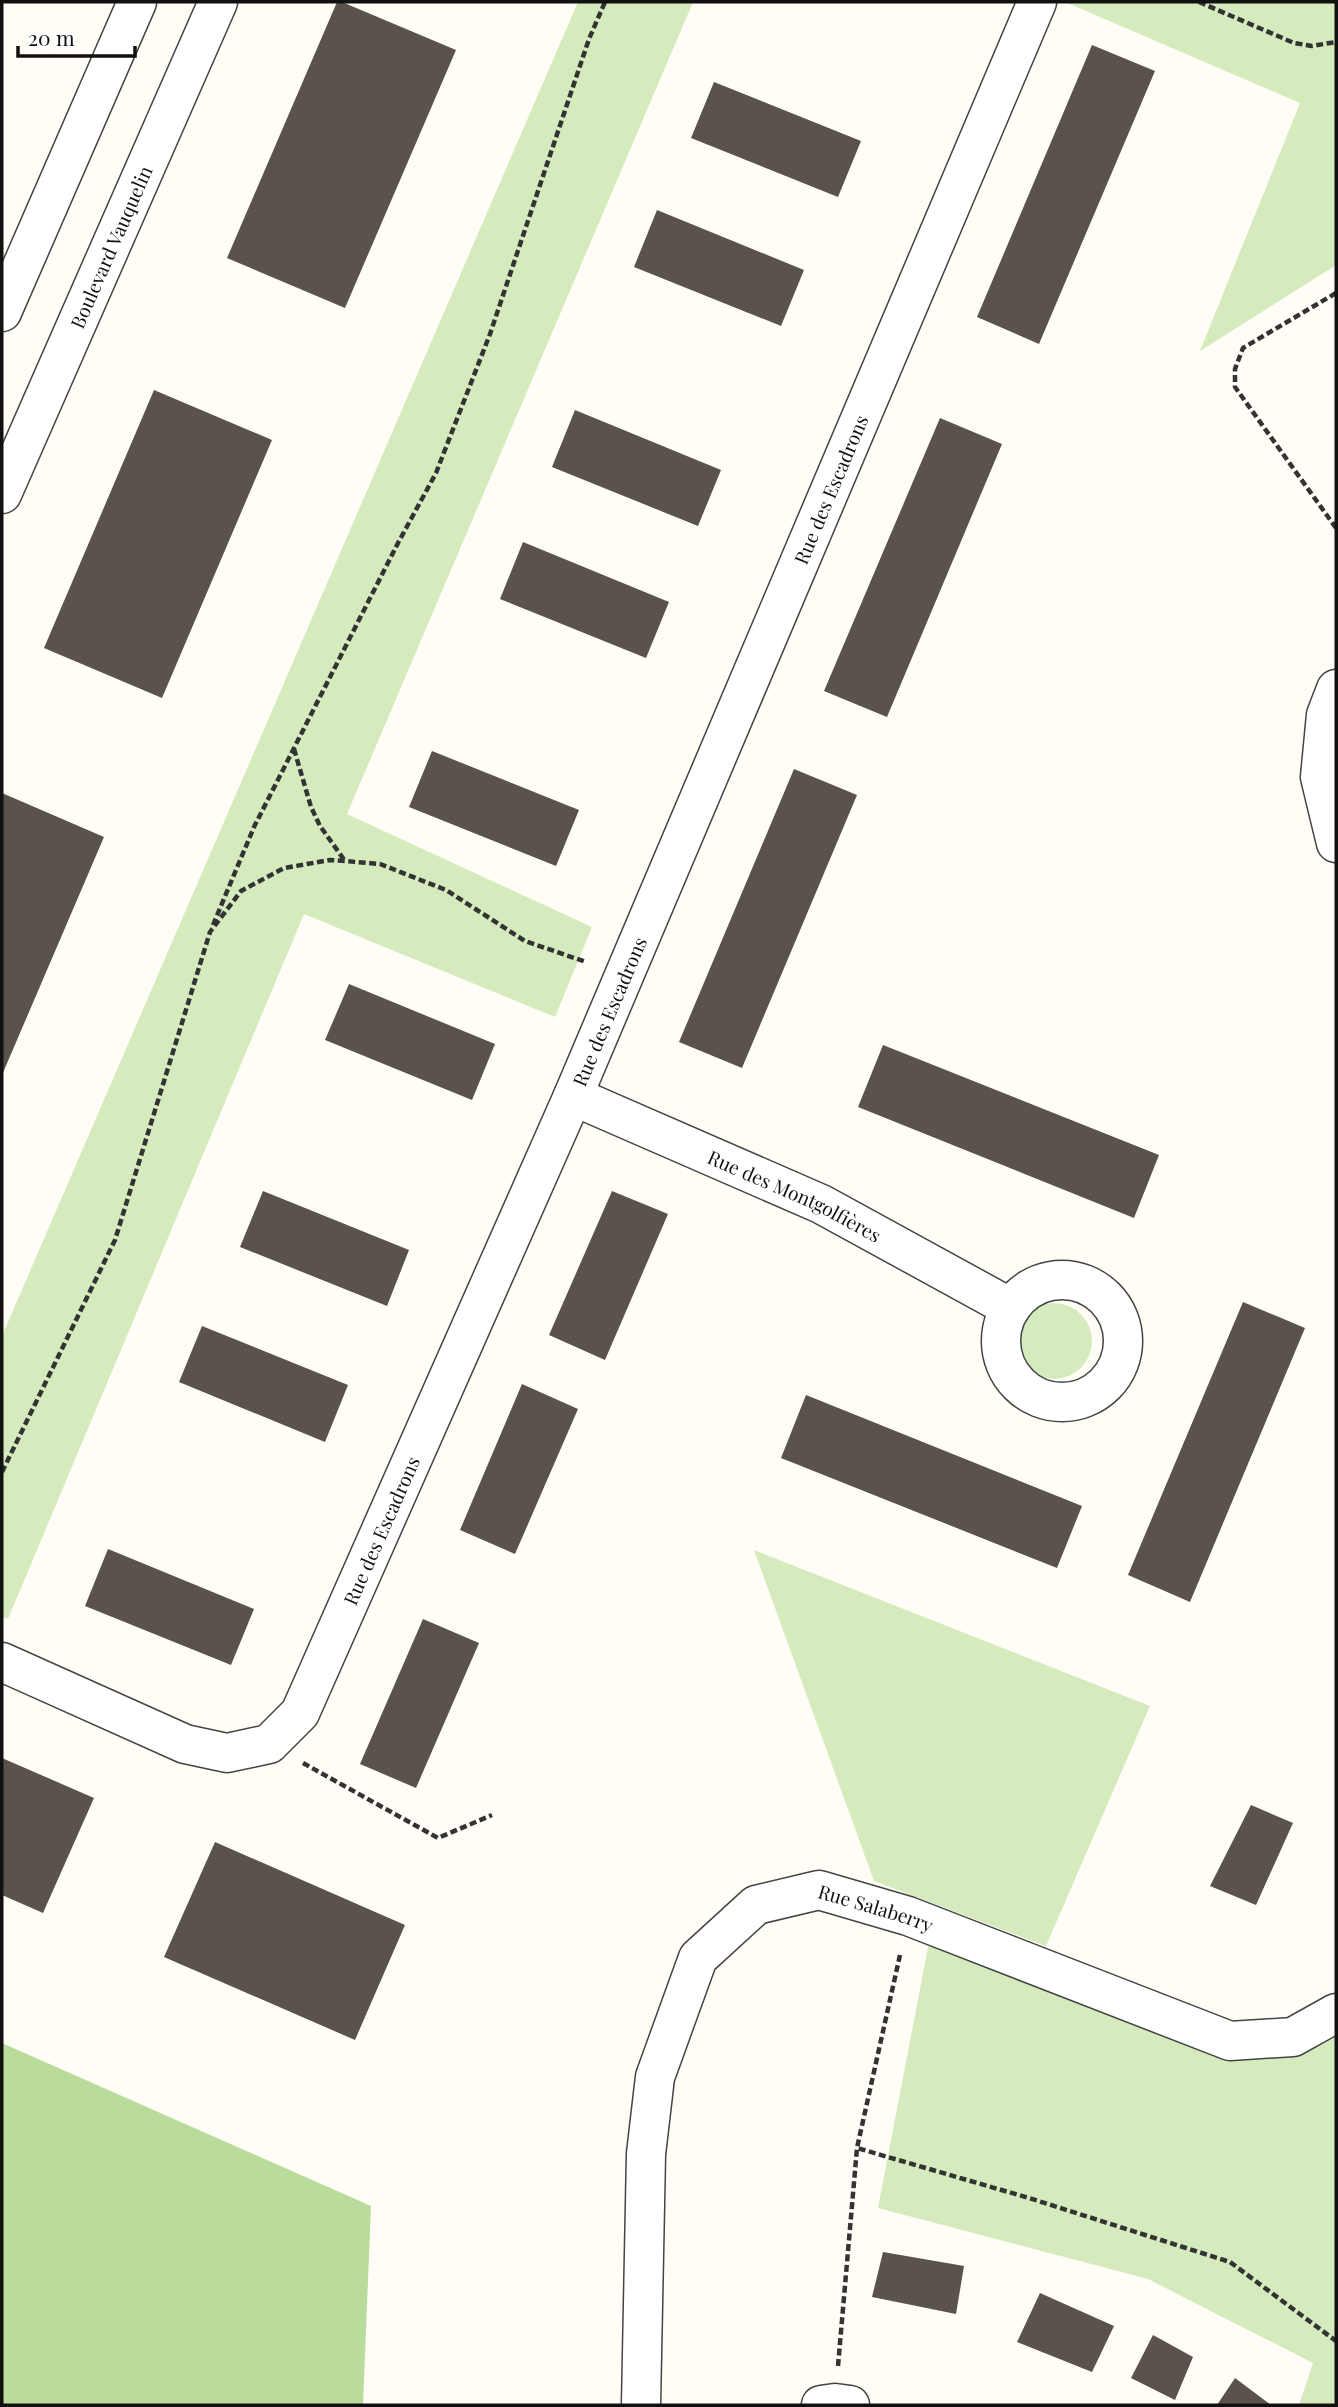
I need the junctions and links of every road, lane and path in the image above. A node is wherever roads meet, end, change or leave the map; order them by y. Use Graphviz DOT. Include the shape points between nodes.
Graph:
graph roads {
  1 [pos="136,2"];
  2 [pos="218,2"];
  3 [pos="605,2"];
  4 [pos="1037,2"];
  5 [pos="1199,2"];
  6 [pos="1336,42"];
  7 [pos="1336,293"];
  8 [pos="2,312"];
  9 [pos="2,494"];
  10 [pos="1336,528"];
  11 [pos="1336,689"];
  12 [pos="293,748"];
  13 [pos="1336,843"];
  14 [pos="345,861"];
  15 [pos="210,932"];
  16 [pos="624,975"];
  17 [pos="573,1096"];
  18 [pos="1011,1308"];
  19 [pos="2,1472"];
  20 [pos="2,1662"];
  21 [pos="269,1744"];
  22 [pos="492,1815"];
  23 [pos="908,1916"];
  24 [pos="1336,2013"];
  25 [pos="858,2148"];
  26 [pos="1336,2341"];
  27 [pos="835,2404"];
  28 [pos="641,2405"];
  1 -- 8 [label="street"];
  2 -- 9 [label="street, Boulevard Vauquelin"];
  3 -- 12 [label="path" via="490,334 436,474"];
  4 -- 16 [label="street, Rue des Escadrons"];
  5 -- 6 [label="path" via="1294,43"];
  7 -- 10 [label="path" via="1243,348 1234,378 1235,387"];
  11 -- 13 [label="street" via="1326,715 1320,777"];
  12 -- 14 [label="path" via="311,807"];
  12 -- 15 [label="path"];
  14 -- 15 [label="path" via="284,868 241,891"];
  14 -- 16 [label="path" via="380,864 446,890 525,941"];
  15 -- 19 [label="path" via="116,1240"];
  16 -- 17 [label="street, Rue des Escadrons"];
  17 -- 18 [label="street, Rue des Montgolfières" via="821,1204"];
  17 -- 21 [label="street, Rue des Escadrons" via="300,1713"];
  20 -- 21 [label="street" via="185,1744 227,1753"];
  21 -- 22 [label="path" via="438,1838"];
  23 -- 24 [label="street, Rue Salaberry" via="1230,2041 1293,2037"];
  23 -- 25 [label="path"];
  23 -- 28 [label="street, Rue Salaberry" via="819,1890 756,1905 698,1958 655,2077 646,2154"];
  25 -- 26 [label="path" via="1230,2262"];
  25 -- 27 [label="path"];
}
